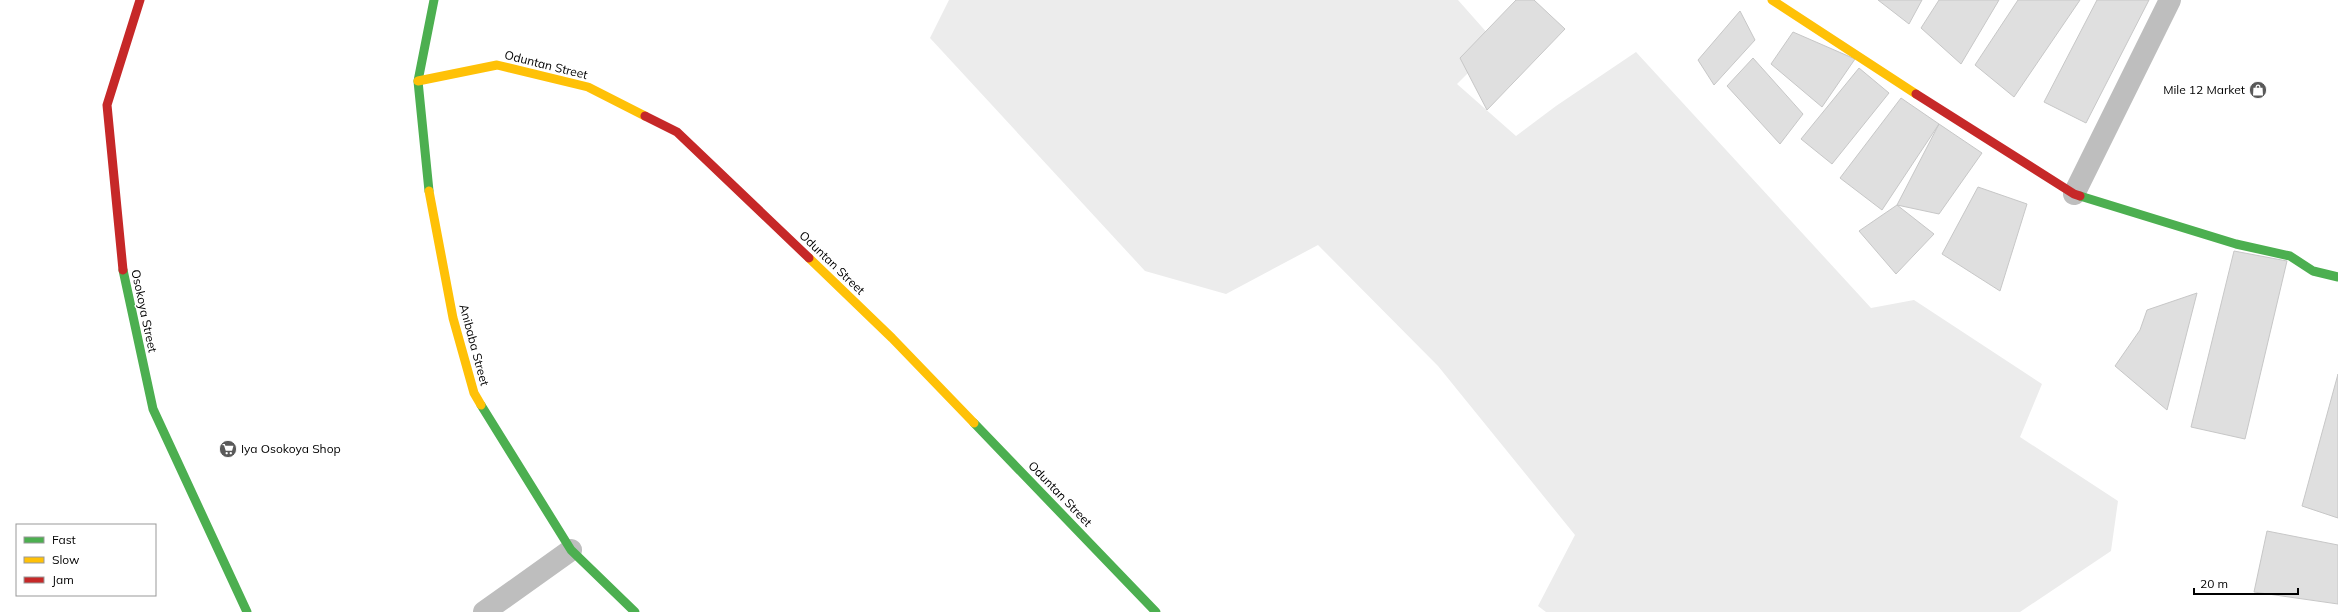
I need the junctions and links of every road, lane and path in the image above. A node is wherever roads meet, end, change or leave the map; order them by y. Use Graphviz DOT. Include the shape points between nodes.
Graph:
graph roads {
  1 [pos="140,0"];
  2 [pos="434,0"];
  3 [pos="1772,0"];
  4 [pos="2170,0"];
  5 [pos="418,82"];
  6 [pos="2074,194"];
  7 [pos="2338,276"];
  8 [pos="571,550"];
  9 [pos="247,612"];
  10 [pos="484,612"];
  11 [pos="635,612"];
  12 [pos="1156,612"];
  1 -- 9 [label="street, Osokoya Street" via="107,105 123,273 153,409"];
  2 -- 5 [label="street, Anibaba Street"];
  3 -- 6 [label="street" via="1856,57"];
  4 -- 6 [label="street"];
  5 -- 8 [label="street, Anibaba Street" via="430,204 453,318 474,393"];
  5 -- 12 [label="street, Oduntan Street" via="497,65 588,87 677,132 892,338"];
  6 -- 7 [label="street" via="2236,244 2290,256 2313,271"];
  8 -- 10 [label="street"];
  8 -- 11 [label="street, Anibaba Street"];
}
